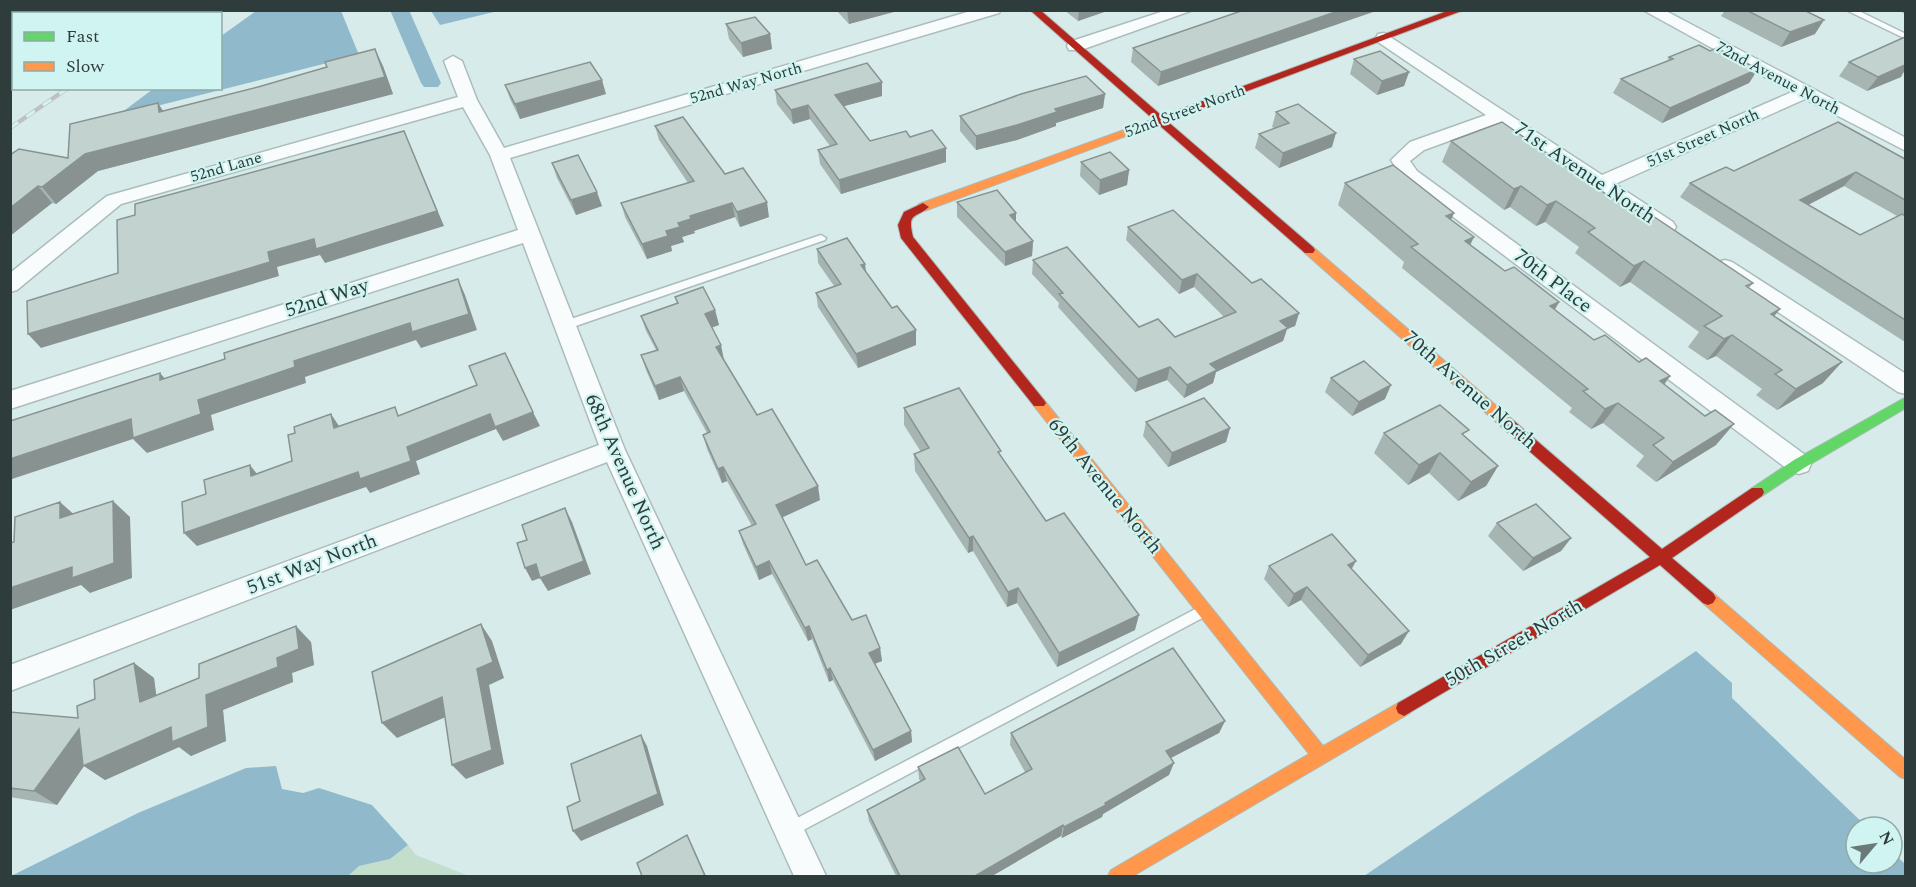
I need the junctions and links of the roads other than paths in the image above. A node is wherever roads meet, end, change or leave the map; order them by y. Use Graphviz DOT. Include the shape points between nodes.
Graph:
graph roads {
  1 [pos="993,10"];
  2 [pos="1034,10"];
  3 [pos="1185,10"];
  4 [pos="1651,10"];
  5 [pos="1851,10"];
  6 [pos="1457,11"];
  7 [pos="1905,37"];
  8 [pos="1384,38"];
  9 [pos="1075,46"];
  10 [pos="453,61"];
  11 [pos="1805,93"];
  12 [pos="468,99"];
  13 [pos="1500,116"];
  14 [pos="1161,120"];
  15 [pos="1905,146"];
  16 [pos="499,155"];
  17 [pos="1600,183"];
  18 [pos="910,212"];
  19 [pos="528,234"];
  20 [pos="1679,236"];
  21 [pos="821,238"];
  22 [pos="1708,255"];
  23 [pos="10,285"];
  24 [pos="563,326"];
  25 [pos="1905,386"];
  26 [pos="10,400"];
  27 [pos="1905,402"];
  28 [pos="613,450"];
  29 [pos="1799,464"];
  30 [pos="1662,557"];
  31 [pos="1204,611"];
  32 [pos="10,678"];
  33 [pos="1321,756"];
  34 [pos="1905,771"];
  35 [pos="789,830"];
  36 [pos="810,876"];
  37 [pos="1117,876"];
  1 -- 16 [label="street, 52nd Way North"];
  2 -- 9 [label="street, 70th Avenue North"];
  3 -- 9 [label="street"];
  4 -- 11 [label="street, 72nd Avenue North"];
  5 -- 7 [label="lane"];
  6 -- 8 [label="street, 52nd Street North"];
  8 -- 13 [label="street, 71st Avenue North"];
  8 -- 14 [label="street, 52nd Street North"];
  9 -- 14 [label="street, 70th Avenue North"];
  10 -- 12 [label="street, 68th Avenue North"];
  11 -- 15 [label="street, 72nd Avenue North"];
  11 -- 17 [label="street, 51st Street North"];
  12 -- 16 [label="street, 68th Avenue North"];
  12 -- 23 [label="street, 52nd Lane" via="114,200"];
  13 -- 17 [label="street, 71st Avenue North"];
  13 -- 29 [label="street, 70th Place" via="1418,146 1400,160 1410,175"];
  14 -- 18 [label="street, 52nd Street North"];
  14 -- 30 [label="street, 70th Avenue North"];
  16 -- 19 [label="street, 68th Avenue North"];
  17 -- 20 [label="street, 71st Avenue North"];
  18 -- 31 [label="street, 69th Avenue North" via="904,225 907,238"];
  19 -- 24 [label="street, 68th Avenue North"];
  19 -- 26 [label="street, 52nd Way"];
  21 -- 24 [label="lane"];
  22 -- 25 [label="street"];
  24 -- 28 [label="street, 68th Avenue North"];
  27 -- 29 [label="street, 50th Street North"];
  28 -- 32 [label="street, 51st Way North"];
  28 -- 35 [label="street, 68th Avenue North"];
  29 -- 30 [label="street, 50th Street North"];
  30 -- 33 [label="street, 50th Street North"];
  30 -- 34 [label="street, 70th Avenue North"];
  31 -- 33 [label="street, 69th Avenue North"];
  31 -- 35 [label="lane"];
  33 -- 37 [label="street, 50th Street North"];
  35 -- 36 [label="street, 68th Avenue North"];
}
